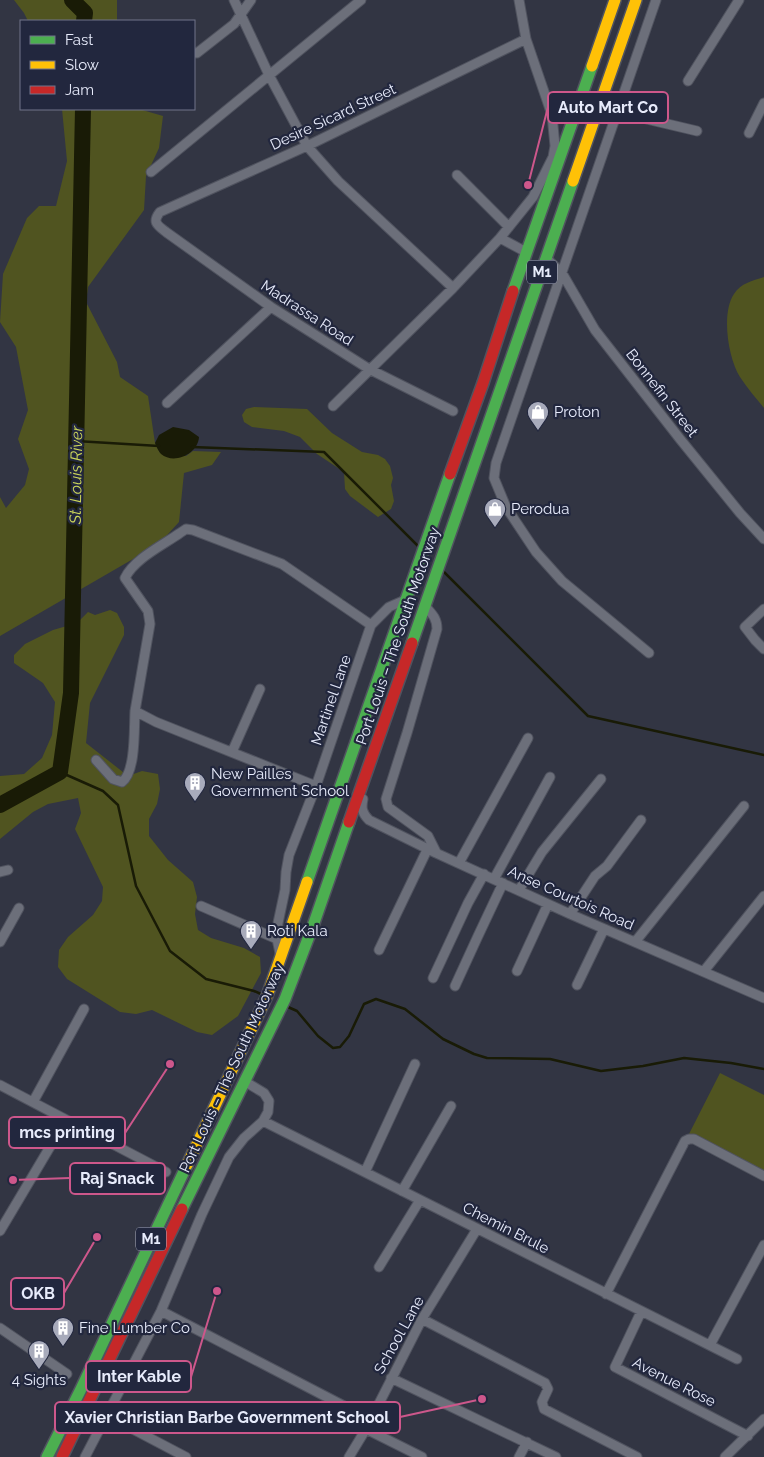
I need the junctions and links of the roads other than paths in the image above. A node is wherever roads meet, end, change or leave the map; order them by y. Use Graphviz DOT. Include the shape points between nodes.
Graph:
graph roads {
  1 [pos="234,0"];
  2 [pos="251,0"];
  3 [pos="360,0"];
  4 [pos="519,0"];
  5 [pos="615,0"];
  6 [pos="636,0"];
  7 [pos="656,0"];
  8 [pos="738,0"];
  9 [pos="241,14"];
  10 [pos="526,39"];
  11 [pos="196,53"];
  12 [pos="269,75"];
  13 [pos="688,81"];
  14 [pos="764,103"];
  15 [pos="617,112"];
  16 [pos="697,131"];
  17 [pos="749,133"];
  18 [pos="307,146"];
  19 [pos="151,172"];
  20 [pos="457,174"];
  21 [pos="156,222"];
  22 [pos="509,227"];
  23 [pos="500,238"];
  24 [pos="526,252"];
  25 [pos="547,259"];
  26 [pos="562,274"];
  27 [pos="453,288"];
  28 [pos="271,307"];
  29 [pos="370,370"];
  30 [pos="167,403"];
  31 [pos="333,406"];
  32 [pos="453,412"];
  33 [pos="764,539"];
  34 [pos="405,600"];
  35 [pos="425,606"];
  36 [pos="764,609"];
  37 [pos="372,626"];
  38 [pos="764,649"];
  39 [pos="649,653"];
  40 [pos="260,689"];
  41 [pos="135,711"];
  42 [pos="528,738"];
  43 [pos="232,752"];
  44 [pos="96,760"];
  45 [pos="369,766"];
  46 [pos="550,777"];
  47 [pos="601,779"];
  48 [pos="316,786"];
  49 [pos="744,806"];
  50 [pos="369,820"];
  51 [pos="641,820"];
  52 [pos="344,838"];
  53 [pos="432,850"];
  54 [pos="460,863"];
  55 [pos="484,874"];
  56 [pos="494,879"];
  57 [pos="503,883"];
  58 [pos="519,890"];
  59 [pos="764,896"];
  60 [pos="548,904"];
  61 [pos="201,906"];
  62 [pos="19,908"];
  63 [pos="570,914"];
  64 [pos="604,929"];
  65 [pos="277,939"];
  66 [pos="0,942"];
  67 [pos="635,942"];
  68 [pos="379,950"];
  69 [pos="281,958"];
  70 [pos="517,971"];
  71 [pos="704,971"];
  72 [pos="433,978"];
  73 [pos="576,985"];
  74 [pos="455,986"];
  75 [pos="764,998"];
  76 [pos="84,1010"];
  77 [pos="415,1064"];
  78 [pos="244,1081"];
  79 [pos="0,1085"];
  80 [pos="33,1102"];
  81 [pos="451,1106"];
  82 [pos="66,1120"];
  83 [pos="263,1121"];
  84 [pos="166,1172"];
  85 [pos="365,1172"];
  86 [pos="764,1176"];
  87 [pos="402,1191"];
  88 [pos="420,1200"];
  89 [pos="477,1229"];
  90 [pos="0,1231"];
  91 [pos="764,1245"];
  92 [pos="379,1267"];
  93 [pos="606,1294"];
  94 [pos="161,1311"];
  95 [pos="641,1312"];
  96 [pos="422,1319"];
  97 [pos="0,1328"];
  98 [pos="710,1345"];
  99 [pos="737,1359"];
  100 [pos="67,1374"];
  101 [pos="391,1378"];
  102 [pos="106,1415"];
  103 [pos="764,1419"];
  104 [pos="370,1420"];
  105 [pos="366,1429"];
  106 [pos="748,1436"];
  107 [pos="527,1442"];
  108 [pos="47,1457"];
  109 [pos="62,1457"];
  110 [pos="85,1457"];
  111 [pos="186,1457"];
  112 [pos="349,1457"];
  113 [pos="422,1457"];
  114 [pos="520,1457"];
  115 [pos="556,1457"];
  116 [pos="637,1457"];
  117 [pos="725,1457"];
  1 -- 9 [label="street"];
  2 -- 9 [label="street"];
  3 -- 12 [label="street"];
  4 -- 10 [label="street"];
  5 -- 24 [label="highway, Port Louis – The South Motorway / M1"];
  6 -- 25 [label="highway, Port Louis – The South Motorway / M1"];
  7 -- 15 [label="street"];
  8 -- 13 [label="street"];
  9 -- 11 [label="street" via="234,24"];
  9 -- 12 [label="street"];
  10 -- 18 [label="street, Desire Sicard Street"];
  10 -- 22 [label="street" via="552,115 555,146 533,198"];
  12 -- 18 [label="street"];
  12 -- 19 [label="street"];
  14 -- 17 [label="street"];
  15 -- 16 [label="street"];
  15 -- 26 [label="street"];
  18 -- 21 [label="street, Desire Sicard Street" via="160,212"];
  18 -- 27 [label="street" via="338,181"];
  20 -- 22 [label="street"];
  21 -- 28 [label="street, Madrassa Road"];
  22 -- 23 [label="street"];
  23 -- 24 [label="street"];
  23 -- 27 [label="street"];
  24 -- 34 [label="highway, Port Louis – The South Motorway / M1" via="484,383"];
  25 -- 26 [label="street, Bonnefin Street"];
  25 -- 35 [label="highway, Port Louis – The South Motorway / M1"];
  26 -- 33 [label="street, Bonnefin Street" via="595,330"];
  26 -- 39 [label="street" via="496,463 494,478 506,507 536,552 562,581"];
  27 -- 29 [label="street"];
  28 -- 29 [label="street, Madrassa Road"];
  28 -- 30 [label="street"];
  29 -- 31 [label="street"];
  29 -- 32 [label="street, Madrassa Road"];
  34 -- 37 [label="street" via="389,607"];
  34 -- 69 [label="highway, Port Louis – The South Motorway / M1"];
  35 -- 45 [label="highway, Port Louis – The South Motorway / M1"];
  35 -- 53 [label="street" via="437,620 437,629 386,799 388,807 428,836"];
  36 -- 38 [label="street" via="745,626"];
  37 -- 41 [label="street" via="282,564 186,529 136,564 125,578 148,611 150,624"];
  37 -- 48 [label="street, Martinel Lane"];
  40 -- 43 [label="street"];
  41 -- 43 [label="street"];
  41 -- 44 [label="street" via="131,764 126,780 113,779"];
  42 -- 54 [label="street"];
  43 -- 48 [label="street"];
  45 -- 50 [label="street" via="361,805"];
  45 -- 52 [label="highway, Port Louis – The South Motorway / M1"];
  46 -- 56 [label="street"];
  47 -- 58 [label="street" via="542,852"];
  48 -- 65 [label="street, Martinel Lane" via="289,855"];
  49 -- 67 [label="street"];
  50 -- 52 [label="street" via="356,822"];
  50 -- 53 [label="street, Anse Courtois Road"];
  51 -- 63 [label="street" via="607,866 595,876"];
  52 -- 78 [label="highway, Port Louis – The South Motorway / M1" via="285,999"];
  53 -- 54 [label="street, Anse Courtois Road"];
  53 -- 68 [label="street"];
  54 -- 55 [label="street, Anse Courtois Road"];
  55 -- 56 [label="street, Anse Courtois Road"];
  55 -- 72 [label="street"];
  56 -- 57 [label="street, Anse Courtois Road"];
  57 -- 58 [label="street, Anse Courtois Road"];
  57 -- 74 [label="street"];
  58 -- 60 [label="street, Anse Courtois Road"];
  59 -- 71 [label="street"];
  60 -- 63 [label="street, Anse Courtois Road"];
  60 -- 70 [label="street"];
  61 -- 65 [label="street"];
  62 -- 66 [label="street"];
  63 -- 64 [label="street, Anse Courtois Road"];
  64 -- 67 [label="street, Anse Courtois Road"];
  64 -- 73 [label="street"];
  65 -- 69 [label="street, Martinel Lane"];
  67 -- 71 [label="street, Anse Courtois Road"];
  69 -- 108 [label="highway, Port Louis – The South Motorway / M1" via="267,996"];
  71 -- 75 [label="street, Anse Courtois Road"];
  76 -- 80 [label="street"];
  77 -- 85 [label="street"];
  78 -- 83 [label="street" via="264,1093 269,1101"];
  78 -- 109 [label="highway, Port Louis – The South Motorway / M1"];
  79 -- 80 [label="street"];
  80 -- 82 [label="street"];
  81 -- 87 [label="street"];
  82 -- 84 [label="street"];
  82 -- 90 [label="street"];
  83 -- 85 [label="street, Chemin Brule"];
  83 -- 94 [label="street" via="229,1157"];
  85 -- 87 [label="street, Chemin Brule"];
  86 -- 93 [label="street" via="694,1139 685,1141"];
  87 -- 88 [label="street, Chemin Brule"];
  88 -- 89 [label="street, Chemin Brule"];
  88 -- 92 [label="street"];
  89 -- 93 [label="street, Chemin Brule"];
  89 -- 96 [label="street, School Lane"];
  91 -- 98 [label="street"];
  93 -- 95 [label="street, Chemin Brule"];
  94 -- 102 [label="street"];
  94 -- 104 [label="street"];
  95 -- 98 [label="street, Chemin Brule"];
  95 -- 106 [label="street, Avenue Rose" via="615,1367"];
  96 -- 101 [label="street, School Lane"];
  96 -- 116 [label="street" via="545,1383 548,1389 542,1402 544,1409"];
  97 -- 100 [label="street"];
  98 -- 99 [label="street, Chemin Brule"];
  101 -- 104 [label="street, School Lane"];
  101 -- 107 [label="street"];
  102 -- 110 [label="street"];
  102 -- 111 [label="street"];
  103 -- 106 [label="street"];
  104 -- 105 [label="street, School Lane"];
  105 -- 112 [label="street, School Lane"];
  105 -- 113 [label="street"];
  106 -- 117 [label="street"];
  107 -- 114 [label="street"];
  107 -- 115 [label="street"];
}
